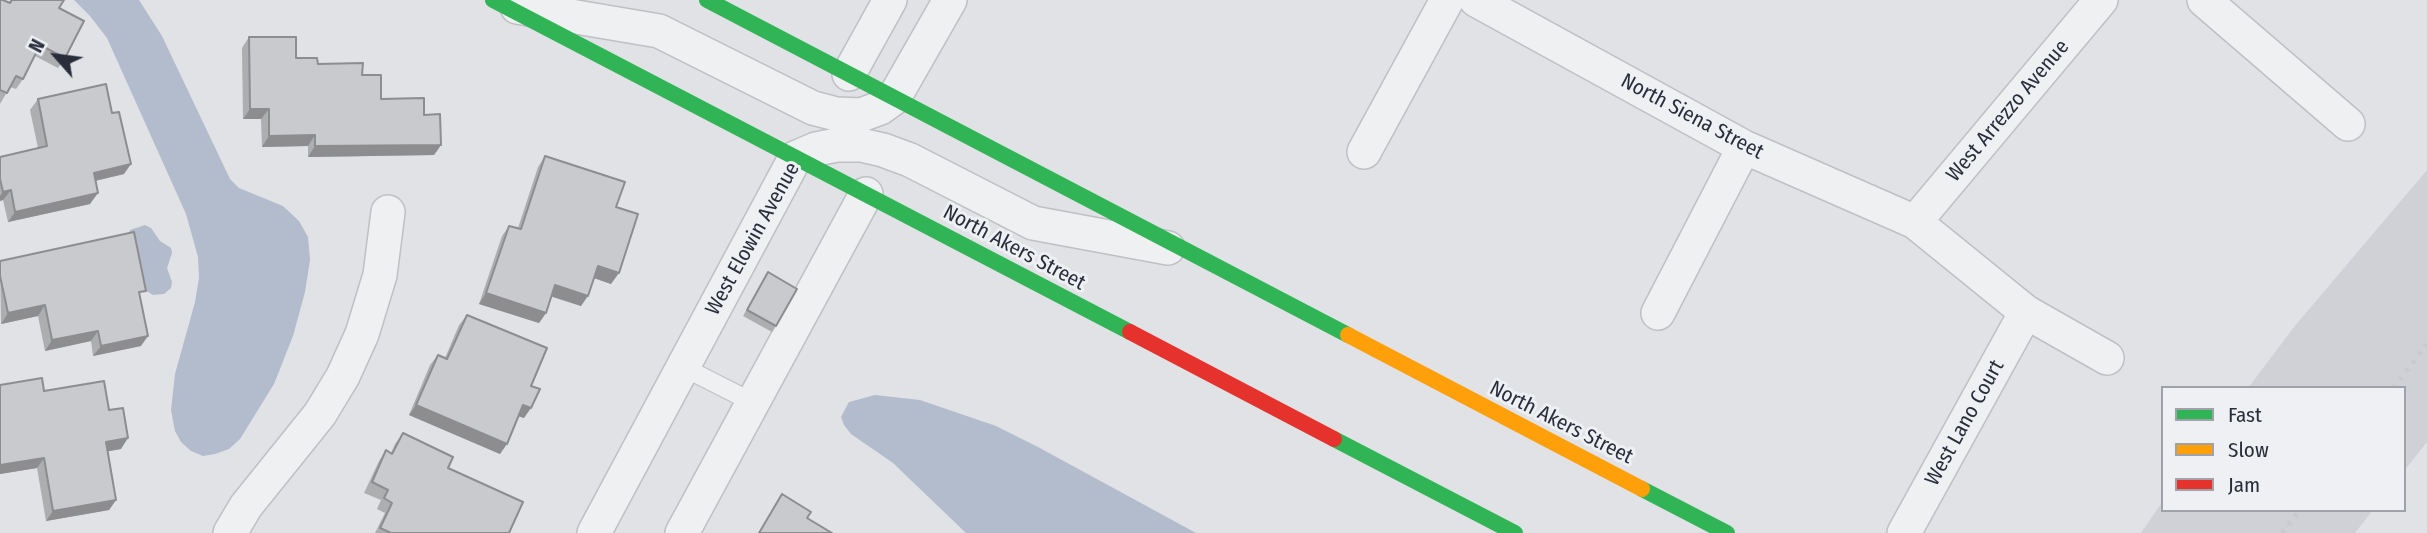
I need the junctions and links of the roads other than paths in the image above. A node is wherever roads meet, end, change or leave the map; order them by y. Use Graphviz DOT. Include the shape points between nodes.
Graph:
graph roads {
  1 [pos="707,0"];
  2 [pos="890,0"];
  3 [pos="950,0"];
  4 [pos="1447,0"];
  5 [pos="1476,0"];
  6 [pos="2101,0"];
  7 [pos="2204,0"];
  8 [pos="497,2"];
  9 [pos="849,74"];
  10 [pos="894,98"];
  11 [pos="2348,124"];
  12 [pos="1744,147"];
  13 [pos="1364,152"];
  14 [pos="795,158"];
  15 [pos="866,194"];
  16 [pos="388,212"];
  17 [pos="1915,222"];
  18 [pos="1184,251"];
  19 [pos="2026,312"];
  20 [pos="1658,313"];
  21 [pos="2107,358"];
  22 [pos="683,367"];
  23 [pos="752,402"];
  24 [pos="1905,532"];
  25 [pos="230,533"];
  26 [pos="594,533"];
  27 [pos="682,533"];
  28 [pos="1515,533"];
  29 [pos="1727,533"];
  1 -- 9 [label="main road, North Akers Street"];
  2 -- 9 [label="street"];
  3 -- 10 [label="street"];
  4 -- 13 [label="street"];
  5 -- 12 [label="street, North Siena Street"];
  6 -- 17 [label="street, West Arrezzo Avenue"];
  7 -- 11 [label="street"];
  8 -- 10 [label="street" via="659,31 813,108 836,114 861,115"];
  8 -- 14 [label="main road, North Akers Street"];
  9 -- 10 [label="main road, North Akers Street"];
  10 -- 18 [label="main road, North Akers Street"];
  12 -- 17 [label="street, North Siena Street"];
  12 -- 20 [label="street"];
  14 -- 15 [label="main road, North Akers Street"];
  14 -- 18 [label="street, West Elowin Avenue" via="837,145 883,150 1033,223"];
  14 -- 22 [label="street, West Elowin Avenue"];
  15 -- 23 [label="street"];
  15 -- 28 [label="main road, North Akers Street"];
  16 -- 25 [label="street" via="380,275 343,376 320,414 246,506"];
  17 -- 19 [label="street, North Siena Street"];
  18 -- 29 [label="main road, North Akers Street"];
  19 -- 21 [label="street, North Siena Street"];
  19 -- 24 [label="street, West Lano Court"];
  22 -- 23 [label="lane"];
  22 -- 26 [label="street, West Elowin Avenue"];
  23 -- 27 [label="street"];
}
